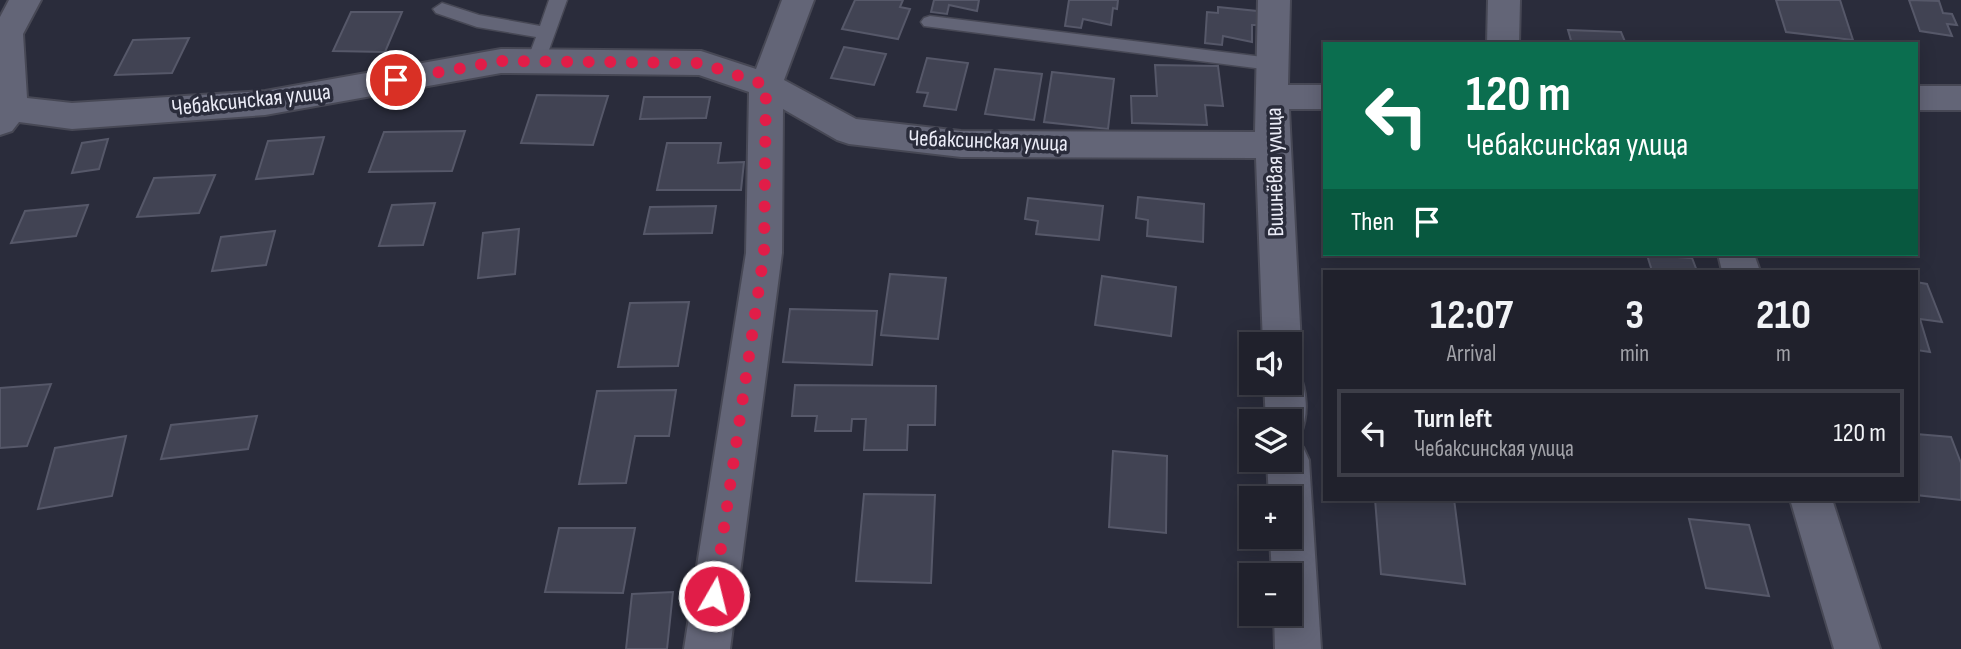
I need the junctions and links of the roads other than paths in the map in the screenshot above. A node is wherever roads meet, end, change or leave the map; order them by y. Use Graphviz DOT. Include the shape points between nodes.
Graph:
graph roads {
  1 [pos="25,0"];
  2 [pos="558,0"];
  3 [pos="798,0"];
  4 [pos="1274,0"];
  5 [pos="1504,0"];
  6 [pos="442,9"];
  7 [pos="930,22"];
  8 [pos="1503,42"];
  9 [pos="541,47"];
  10 [pos="1272,80"];
  11 [pos="766,85"];
  12 [pos="1323,96"];
  13 [pos="1918,98"];
  14 [pos="1961,98"];
  15 [pos="5,115"];
  16 [pos="1272,145"];
  17 [pos="1281,332"];
  18 [pos="1289,472"];
  19 [pos="1812,501"];
  20 [pos="707,649"];
  21 [pos="1298,649"];
  22 [pos="1857,649"];
  1 -- 15 [label="street" via="7,34"];
  2 -- 9 [label="lane"];
  3 -- 11 [label="street"];
  4 -- 10 [label="street, Вишнёвая улица"];
  5 -- 8 [label="street"];
  6 -- 9 [label="lane"];
  7 -- 10 [label="lane"];
  9 -- 11 [label="street, Чебаксинская улица" via="701,63"];
  9 -- 15 [label="street, Чебаксинская улица" via="501,61 265,103 72,116"];
  10 -- 12 [label="street"];
  10 -- 16 [label="street, Вишнёвая улица"];
  11 -- 16 [label="street, Чебаксинская улица" via="849,131 961,144"];
  11 -- 20 [label="street" via="764,253"];
  13 -- 14 [label="street"];
  16 -- 17 [label="street, Вишнёвая улица"];
  18 -- 21 [label="street"];
  19 -- 22 [label="street"];
}
